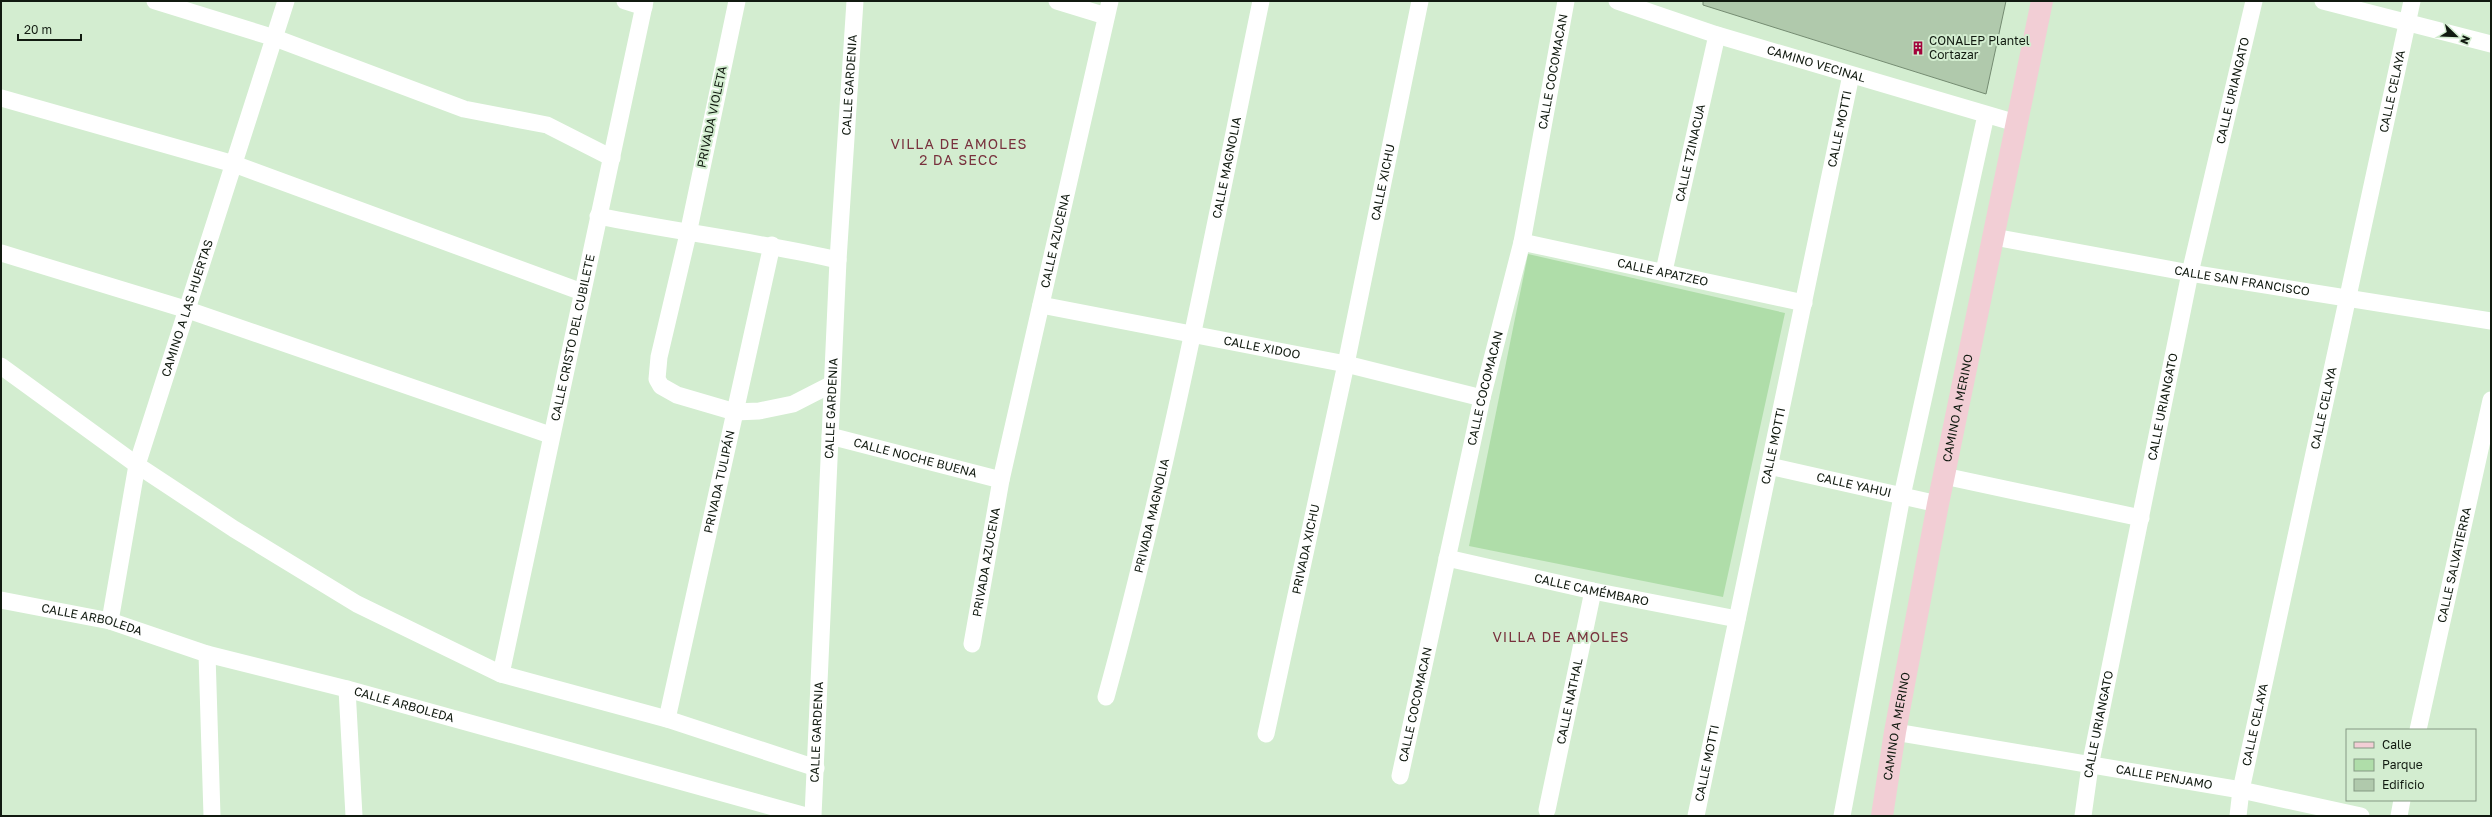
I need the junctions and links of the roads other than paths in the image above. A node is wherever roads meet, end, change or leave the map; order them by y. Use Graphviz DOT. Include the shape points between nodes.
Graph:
graph roads {
  1 [pos="155,1"];
  2 [pos="286,1"];
  3 [pos="625,1"];
  4 [pos="737,1"];
  5 [pos="855,1"];
  6 [pos="1057,1"];
  7 [pos="1261,1"];
  8 [pos="1420,1"];
  9 [pos="1566,1"];
  10 [pos="1618,1"];
  11 [pos="2042,1"];
  12 [pos="2254,1"];
  13 [pos="2322,1"];
  14 [pos="2412,1"];
  15 [pos="645,4"];
  16 [pos="1108,8"];
  17 [pos="2407,22"];
  18 [pos="1717,35"];
  19 [pos="275,38"];
  20 [pos="2491,44"];
  21 [pos="1851,75"];
  22 [pos="1,98"];
  23 [pos="1986,115"];
  24 [pos="2016,123"];
  25 [pos="612,158"];
  26 [pos="234,164"];
  27 [pos="598,216"];
  28 [pos="688,234"];
  29 [pos="1994,237"];
  30 [pos="1522,242"];
  31 [pos="772,245"];
  32 [pos="1,253"];
  33 [pos="838,260"];
  34 [pos="1664,271"];
  35 [pos="2190,273"];
  36 [pos="582,292"];
  37 [pos="2349,299"];
  38 [pos="1804,303"];
  39 [pos="1041,305"];
  40 [pos="188,310"];
  41 [pos="2491,321"];
  42 [pos="1192,334"];
  43 [pos="1346,364"];
  44 [pos="1,366"];
  45 [pos="832,384"];
  46 [pos="1482,398"];
  47 [pos="2491,400"];
  48 [pos="735,412"];
  49 [pos="550,435"];
  50 [pos="830,436"];
  51 [pos="137,464"];
  52 [pos="1769,466"];
  53 [pos="1944,476"];
  54 [pos="1001,480"];
  55 [pos="1902,496"];
  56 [pos="1938,504"];
  57 [pos="2141,518"];
  58 [pos="1447,558"];
  59 [pos="1593,591"];
  60 [pos="1,600"];
  61 [pos="1737,619"];
  62 [pos="110,621"];
  63 [pos="972,644"];
  64 [pos="207,654"];
  65 [pos="501,674"];
  66 [pos="346,689"];
  67 [pos="1106,697"];
  68 [pos="667,719"];
  69 [pos="2418,729"];
  70 [pos="1895,732"];
  71 [pos="1266,734"];
  72 [pos="2090,766"];
  73 [pos="816,768"];
  74 [pos="1400,776"];
  75 [pos="2241,790"];
  76 [pos="2402,801"];
  77 [pos="1547,810"];
  78 [pos="212,816"];
  79 [pos="354,816"];
  80 [pos="806,816"];
  81 [pos="813,816"];
  82 [pos="1696,816"];
  83 [pos="1842,816"];
  84 [pos="1882,816"];
  85 [pos="2083,816"];
  86 [pos="2238,816"];
  87 [pos="2361,816"];
  88 [pos="2398,816"];
  1 -- 19 [label="street"];
  2 -- 19 [label="street, CAMINO A LAS HUERTAS"];
  3 -- 15 [label="street"];
  4 -- 28 [label="street, PRIVADA VIOLETA"];
  5 -- 33 [label="street, CALLE GARDENIA"];
  6 -- 16 [label="street"];
  7 -- 42 [label="street, CALLE MAGNOLIA"];
  8 -- 43 [label="street, CALLE XICHU"];
  9 -- 30 [label="street, CALLE COCOMACAN"];
  10 -- 18 [label="street, CAMINO VECINAL"];
  11 -- 24 [label="street, CAMINO A MERINO"];
  12 -- 35 [label="street, CALLE URIANGATO"];
  13 -- 17 [label="street"];
  14 -- 17 [label="street, CALLE CELAYA"];
  15 -- 25 [label="street, CALLE CRISTO DEL CUBILETE"];
  16 -- 39 [label="street, CALLE AZUCENA"];
  17 -- 20 [label="street"];
  17 -- 37 [label="street, CALLE CELAYA"];
  18 -- 21 [label="street, CAMINO VECINAL"];
  18 -- 34 [label="street, CALLE TZINACUA"];
  19 -- 25 [label="street" via="464,110 547,125"];
  19 -- 26 [label="street, CAMINO A LAS HUERTAS"];
  21 -- 23 [label="street, CAMINO VECINAL"];
  21 -- 38 [label="street, CALLE MOTTI"];
  22 -- 26 [label="street"];
  23 -- 24 [label="street, CAMINO VECINAL"];
  23 -- 55 [label="street"];
  24 -- 29 [label="street, CAMINO A MERINO"];
  25 -- 27 [label="street, CALLE CRISTO DEL CUBILETE"];
  26 -- 36 [label="street"];
  26 -- 40 [label="street, CAMINO A LAS HUERTAS"];
  27 -- 28 [label="street"];
  27 -- 36 [label="street, CALLE CRISTO DEL CUBILETE"];
  28 -- 31 [label="street"];
  28 -- 48 [label="street, PRIVADA VIOLETA" via="659,357 657,379 661,386 692,401"];
  29 -- 35 [label="street, CALLE SAN FRANCISCO"];
  29 -- 53 [label="street, CAMINO A MERINO"];
  30 -- 34 [label="street, CALLE APATZEO"];
  30 -- 46 [label="street, CALLE COCOMACAN"];
  31 -- 33 [label="street"];
  31 -- 48 [label="street, PRIVADA TULIPÁN"];
  32 -- 40 [label="street"];
  33 -- 45 [label="street, CALLE GARDENIA"];
  34 -- 38 [label="street, CALLE APATZEO"];
  35 -- 37 [label="street, CALLE SAN FRANCISCO"];
  35 -- 57 [label="street, CALLE URIANGATO"];
  36 -- 49 [label="street, CALLE CRISTO DEL CUBILETE"];
  37 -- 41 [label="street, CALLE SAN FRANCISCO"];
  37 -- 75 [label="street, CALLE CELAYA"];
  38 -- 52 [label="street, CALLE MOTTI"];
  39 -- 42 [label="street, CALLE XIDOO"];
  39 -- 54 [label="street, CALLE AZUCENA"];
  40 -- 49 [label="street"];
  40 -- 51 [label="street, CAMINO A LAS HUERTAS"];
  42 -- 43 [label="street, CALLE XIDOO"];
  42 -- 67 [label="street, PRIVADA MAGNOLIA" via="1127,620"];
  43 -- 46 [label="street, CALLE XIDOO"];
  43 -- 71 [label="street, PRIVADA XICHU"];
  44 -- 51 [label="street"];
  45 -- 48 [label="street, PRIVADA VIOLETA" via="793,404 759,411"];
  45 -- 50 [label="street, CALLE GARDENIA"];
  46 -- 58 [label="street, CALLE COCOMACAN"];
  47 -- 69 [label="street, CALLE SALVATIERRA"];
  48 -- 68 [label="street, PRIVADA TULIPÁN"];
  49 -- 65 [label="street, CALLE CRISTO DEL CUBILETE"];
  50 -- 54 [label="street, CALLE NOCHE BUENA"];
  50 -- 73 [label="street, CALLE GARDENIA"];
  51 -- 62 [label="street, CAMINO A LAS HUERTAS"];
  51 -- 65 [label="street" via="247,538 357,604"];
  52 -- 55 [label="street, CALLE YAHUI"];
  52 -- 61 [label="street, CALLE MOTTI"];
  53 -- 56 [label="street, CAMINO A MERINO"];
  53 -- 57 [label="street"];
  54 -- 63 [label="street, PRIVADA AZUCENA"];
  55 -- 56 [label="street, CALLE YAHUI"];
  55 -- 83 [label="street"];
  56 -- 70 [label="street, CAMINO A MERINO"];
  57 -- 72 [label="street, CALLE URIANGATO"];
  58 -- 59 [label="street, CALLE CAMÉMBARO"];
  58 -- 74 [label="street, CALLE COCOMACAN"];
  59 -- 61 [label="street, CALLE CAMÉMBARO"];
  59 -- 77 [label="street, CALLE NATHAL"];
  60 -- 62 [label="street, CALLE ARBOLEDA"];
  61 -- 82 [label="street, CALLE MOTTI"];
  62 -- 64 [label="street, CALLE ARBOLEDA"];
  64 -- 66 [label="street, CALLE ARBOLEDA"];
  64 -- 78 [label="street"];
  65 -- 68 [label="street"];
  66 -- 79 [label="street"];
  66 -- 80 [label="street, CALLE ARBOLEDA"];
  68 -- 73 [label="street"];
  70 -- 72 [label="street, CALLE PENJAMO"];
  70 -- 84 [label="street, CAMINO A MERINO"];
  72 -- 75 [label="street, CALLE PENJAMO"];
  72 -- 85 [label="street, CALLE URIANGATO"];
  73 -- 81 [label="street, CALLE GARDENIA"];
  75 -- 86 [label="street, CALLE CELAYA"];
  75 -- 87 [label="street, CALLE PENJAMO"];
  76 -- 88 [label="street"];
}
